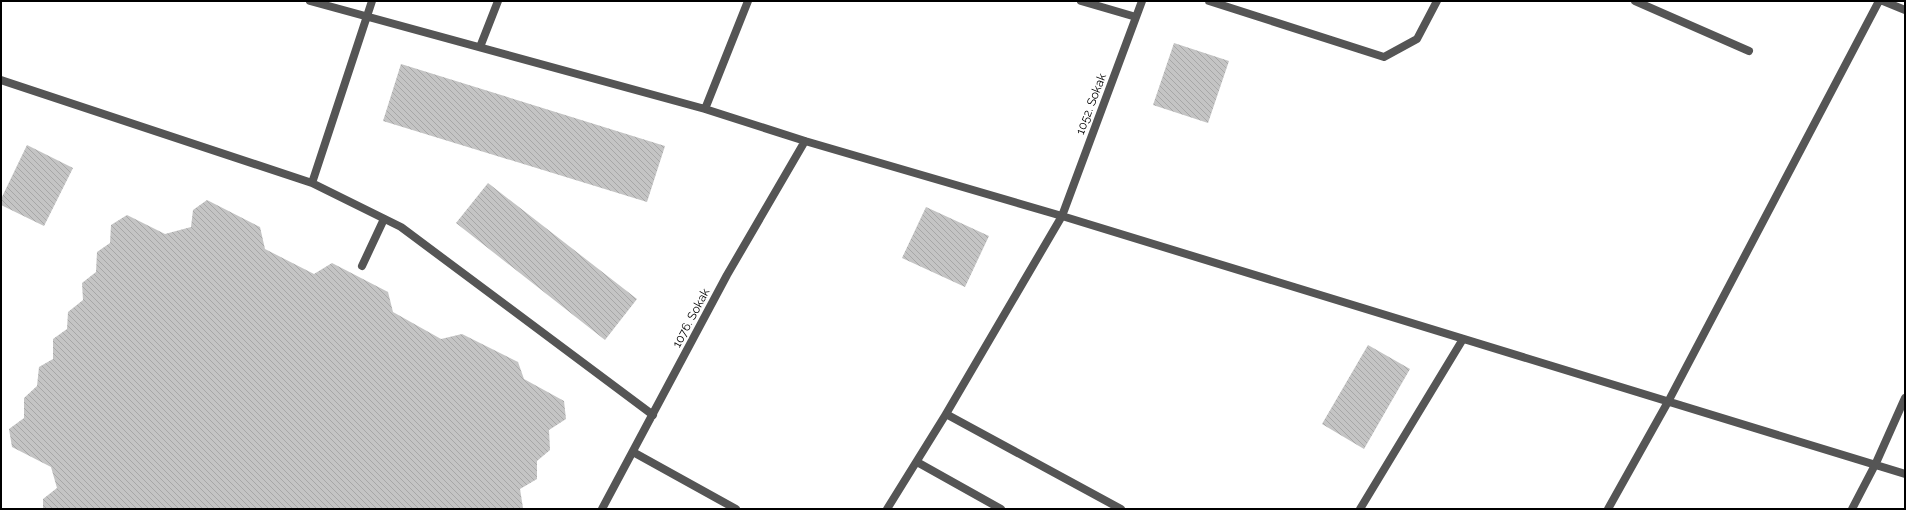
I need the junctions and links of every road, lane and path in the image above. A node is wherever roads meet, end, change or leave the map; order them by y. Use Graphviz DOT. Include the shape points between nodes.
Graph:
graph roads {
  1 [pos="310,1"];
  2 [pos="372,1"];
  3 [pos="498,1"];
  4 [pos="748,1"];
  5 [pos="1081,1"];
  6 [pos="1142,1"];
  7 [pos="1209,1"];
  8 [pos="1437,1"];
  9 [pos="1635,1"];
  10 [pos="1879,1"];
  11 [pos="1882,1"];
  12 [pos="1905,10"];
  13 [pos="367,16"];
  14 [pos="1136,17"];
  15 [pos="480,47"];
  16 [pos="1749,51"];
  17 [pos="1,80"];
  18 [pos="705,109"];
  19 [pos="805,141"];
  20 [pos="312,183"];
  21 [pos="1062,216"];
  22 [pos="384,219"];
  23 [pos="362,266"];
  24 [pos="1463,339"];
  25 [pos="1905,398"];
  26 [pos="1669,400"];
  27 [pos="946,414"];
  28 [pos="652,415"];
  29 [pos="633,452"];
  30 [pos="917,462"];
  31 [pos="1876,464"];
  32 [pos="1905,474"];
  33 [pos="602,509"];
  34 [pos="736,509"];
  35 [pos="887,509"];
  36 [pos="1000,509"];
  37 [pos="1121,509"];
  38 [pos="1360,509"];
  39 [pos="1608,509"];
  40 [pos="1852,509"];
  1 -- 13 [label="street"];
  2 -- 13 [label="street"];
  3 -- 15 [label="street"];
  4 -- 18 [label="street"];
  5 -- 14 [label="street"];
  6 -- 14 [label="street, 1052. Sokak"];
  7 -- 8 [label="street" via="1384,57 1418,39"];
  9 -- 16 [label="street"];
  10 -- 26 [label="street"];
  11 -- 12 [label="street"];
  13 -- 15 [label="street"];
  13 -- 20 [label="street"];
  14 -- 21 [label="street, 1052. Sokak"];
  15 -- 18 [label="street"];
  17 -- 20 [label="street"];
  18 -- 19 [label="street"];
  19 -- 21 [label="street"];
  19 -- 28 [label="street, 1076. Sokak"];
  20 -- 22 [label="street"];
  21 -- 24 [label="street"];
  21 -- 27 [label="street, 1052. Sokak"];
  22 -- 23 [label="street"];
  22 -- 28 [label="street" via="401,227"];
  24 -- 26 [label="street"];
  24 -- 38 [label="street"];
  25 -- 31 [label="street"];
  26 -- 31 [label="street"];
  26 -- 39 [label="street"];
  27 -- 30 [label="street, 1052. Sokak"];
  27 -- 37 [label="street"];
  28 -- 29 [label="street, 1076. Sokak"];
  29 -- 33 [label="street, 1076. Sokak"];
  29 -- 34 [label="street"];
  30 -- 35 [label="street, 1052. Sokak"];
  30 -- 36 [label="street"];
  31 -- 32 [label="street"];
  31 -- 40 [label="street"];
}
